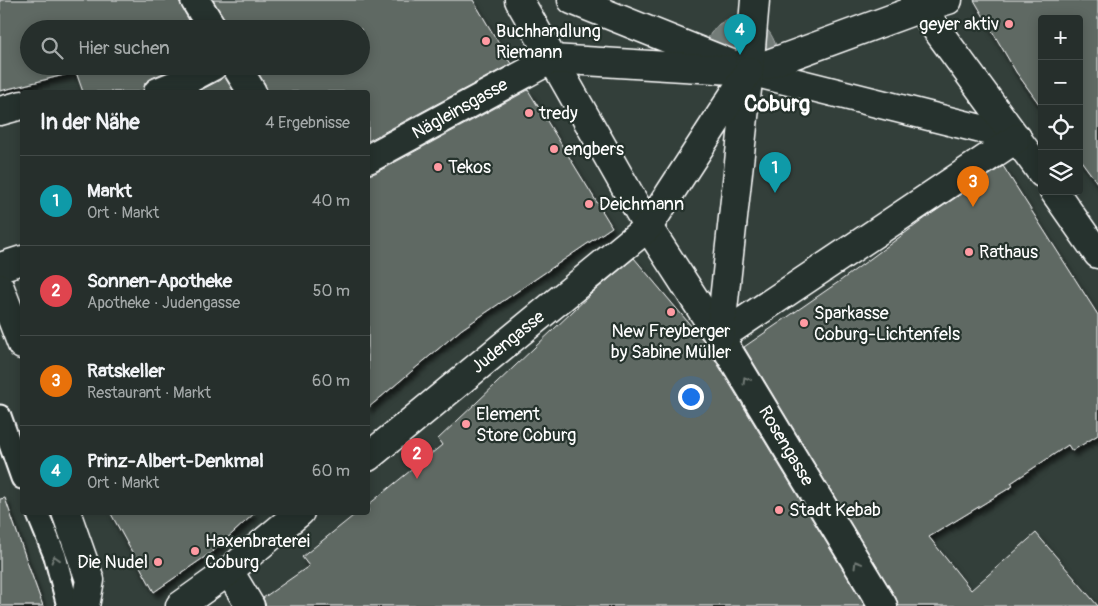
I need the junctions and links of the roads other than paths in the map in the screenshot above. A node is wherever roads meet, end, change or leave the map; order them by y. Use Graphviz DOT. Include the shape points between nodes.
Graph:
graph roads {
  1 [pos="195,0"];
  2 [pos="519,0"];
  3 [pos="572,0"];
  4 [pos="754,0"];
  5 [pos="948,0"];
  6 [pos="918,4"];
  7 [pos="207,20"];
  8 [pos="552,59"];
  9 [pos="749,71"];
  10 [pos="196,75"];
  11 [pos="242,75"];
  12 [pos="163,90"];
  13 [pos="251,90"];
  14 [pos="20,106"];
  15 [pos="0,111"];
  16 [pos="1017,138"];
  17 [pos="370,158"];
  18 [pos="1038,168"];
  19 [pos="1057,195"];
  20 [pos="648,226"];
  21 [pos="1098,254"];
  22 [pos="20,261"];
  23 [pos="0,267"];
  24 [pos="0,288"];
  25 [pos="720,337"];
  26 [pos="20,339"];
  27 [pos="0,416"];
  28 [pos="370,455"];
  29 [pos="20,472"];
  30 [pos="38,515"];
  31 [pos="67,515"];
  32 [pos="296,515"];
  33 [pos="229,571"];
  34 [pos="68,606"];
  35 [pos="85,606"];
  36 [pos="180,606"];
  37 [pos="250,606"];
  38 [pos="883,606"];
  1 -- 7 [label="street"];
  2 -- 8 [label="street, Rosengasse"];
  3 -- 9 [label="street"];
  4 -- 9 [label="street"];
  5 -- 6 [label="street"];
  6 -- 9 [label="street"];
  6 -- 16 [label="street"];
  8 -- 9 [label="street"];
  8 -- 17 [label="street, Nägleinsgasse"];
  8 -- 20 [label="street, Rosengasse"];
  9 -- 16 [label="street"];
  9 -- 20 [label="street, Judengasse"];
  9 -- 25 [label="street"];
  10 -- 12 [label="street"];
  11 -- 13 [label="street"];
  14 -- 15 [label="street"];
  16 -- 18 [label="street"];
  16 -- 25 [label="street"];
  19 -- 21 [label="street"];
  20 -- 25 [label="street, Rosengasse"];
  20 -- 28 [label="street, Judengasse"];
  22 -- 23 [label="street"];
  24 -- 26 [label="street"];
  38 -- 25 [label="street, Rosengasse, one-way"];
  27 -- 29 [label="lane"];
  34 -- 30 [label="lane, one-way" via="55,556"];
  31 -- 35 [label="street" via="90,580"];
  32 -- 33 [label="street"];
  33 -- 36 [label="street"];
  33 -- 37 [label="street"];
}
